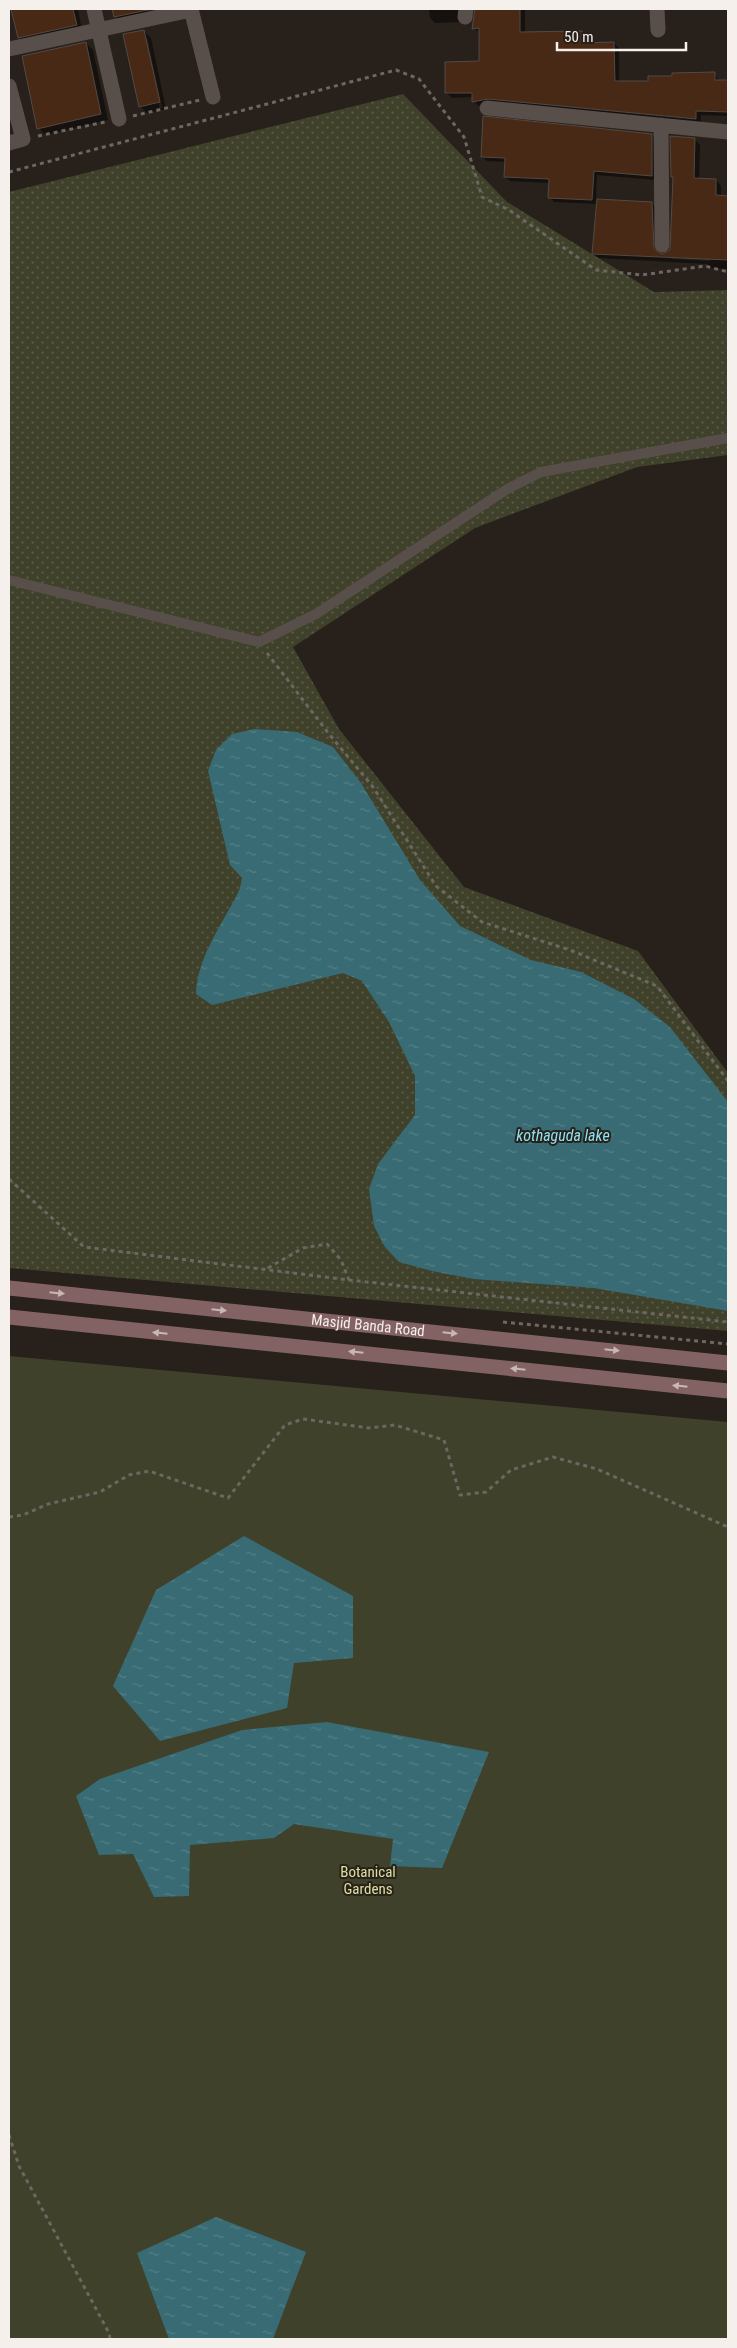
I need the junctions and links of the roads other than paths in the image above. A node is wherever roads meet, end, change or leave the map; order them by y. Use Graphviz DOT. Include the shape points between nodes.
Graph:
graph roads {
  1 [pos="94,9"];
  2 [pos="658,9"];
  3 [pos="191,10"];
  4 [pos="98,30"];
  5 [pos="658,30"];
  6 [pos="9,49"];
  7 [pos="9,86"];
  8 [pos="213,97"];
  9 [pos="487,108"];
  10 [pos="120,119"];
  11 [pos="661,125"];
  12 [pos="728,132"];
  13 [pos="16,141"];
  14 [pos="662,245"];
  15 [pos="728,438"];
  16 [pos="9,580"];
  17 [pos="9,1288"];
  18 [pos="9,1317"];
  19 [pos="728,1362"];
  20 [pos="728,1391"];
  1 -- 4 [label="street"];
  2 -- 5 [label="street"];
  3 -- 4 [label="street"];
  3 -- 8 [label="street"];
  4 -- 6 [label="street"];
  4 -- 10 [label="street"];
  7 -- 13 [label="street"];
  9 -- 11 [label="street"];
  11 -- 12 [label="street"];
  11 -- 14 [label="street"];
  15 -- 16 [label="lane" via="542,472 509,488 316,614 259,642"];
  17 -- 19 [label="main road, Masjid Banda Road, one-way"];
  20 -- 18 [label="main road, Masjid Banda Road, one-way"];
}
